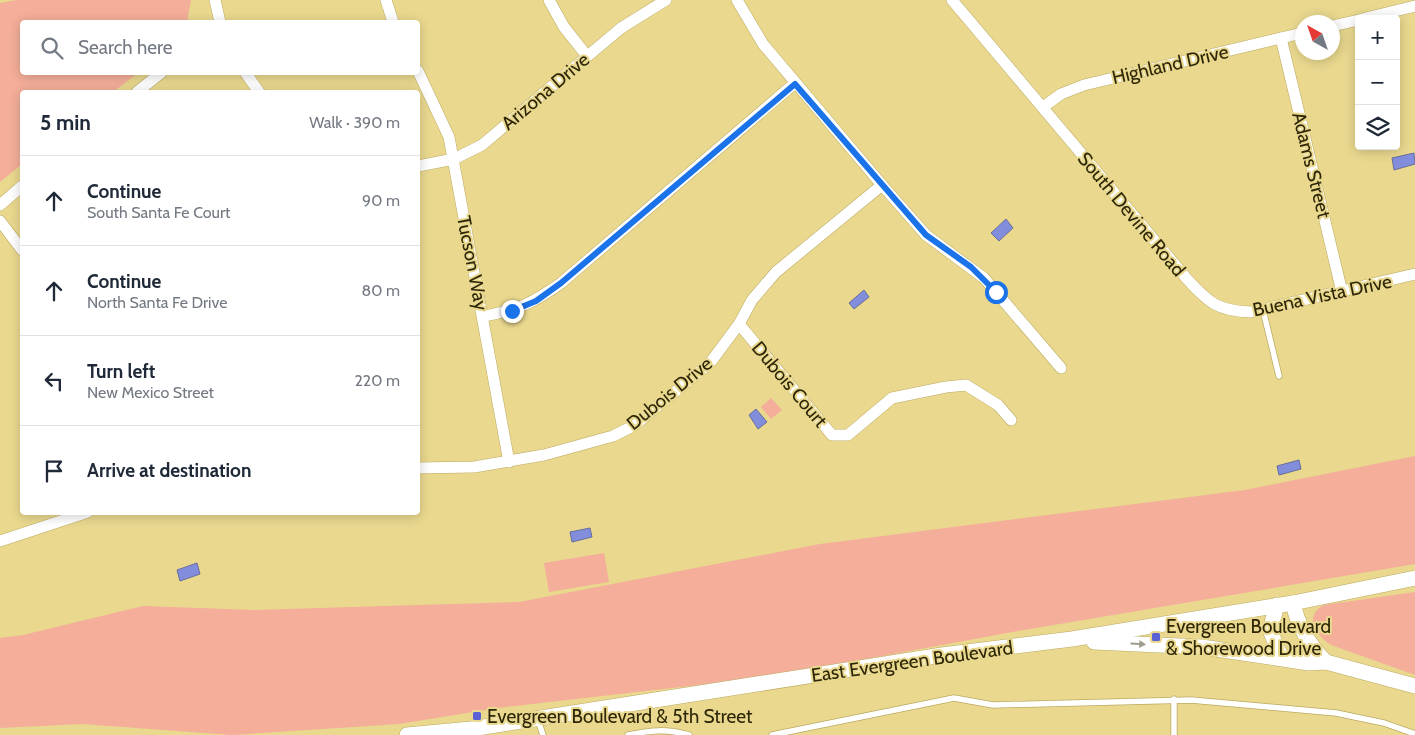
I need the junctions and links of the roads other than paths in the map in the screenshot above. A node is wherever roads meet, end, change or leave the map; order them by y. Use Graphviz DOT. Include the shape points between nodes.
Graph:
graph roads {
  1 [pos="215,0"];
  2 [pos="386,0"];
  3 [pos="549,0"];
  4 [pos="666,0"];
  5 [pos="737,0"];
  6 [pos="952,0"];
  7 [pos="1415,6"];
  8 [pos="1377,15"];
  9 [pos="220,20"];
  10 [pos="392,20"];
  11 [pos="1355,20"];
  12 [pos="1340,24"];
  13 [pos="1295,35"];
  14 [pos="1281,38"];
  15 [pos="587,56"];
  16 [pos="158,75"];
  17 [pos="246,75"];
  18 [pos="420,75"];
  19 [pos="795,84"];
  20 [pos="140,90"];
  21 [pos="258,90"];
  22 [pos="1043,107"];
  23 [pos="454,160"];
  24 [pos="420,166"];
  25 [pos="882,185"];
  26 [pos="20,188"];
  27 [pos="0,205"];
  28 [pos="0,221"];
  29 [pos="20,247"];
  30 [pos="1415,274"];
  31 [pos="1342,292"];
  32 [pos="1263,310"];
  33 [pos="1229,311"];
  34 [pos="484,316"];
  35 [pos="738,324"];
  36 [pos="1061,368"];
  37 [pos="1279,376"];
  38 [pos="1011,420"];
  39 [pos="509,462"];
  40 [pos="420,468"];
  41 [pos="82,515"];
  42 [pos="0,541"];
  43 [pos="1415,578"];
  44 [pos="1285,604"];
  45 [pos="1072,639"];
  46 [pos="1281,657"];
  47 [pos="1326,662"];
  48 [pos="1415,686"];
  49 [pos="1174,700"];
  50 [pos="538,718"];
  51 [pos="470,732"];
  52 [pos="1415,734"];
  53 [pos="407,735"];
  54 [pos="543,735"];
  55 [pos="628,735"];
  56 [pos="689,735"];
  57 [pos="772,735"];
  58 [pos="1174,735"];
  1 -- 9 [label="street"];
  2 -- 10 [label="street"];
  3 -- 15 [label="street" via="564,27"];
  4 -- 15 [label="street, Arizona Drive" via="621,28"];
  5 -- 19 [label="street" via="764,44"];
  6 -- 22 [label="street, South Devine Road"];
  7 -- 8 [label="street"];
  11 -- 12 [label="street"];
  13 -- 14 [label="street, Highland Drive"];
  14 -- 22 [label="street, Highland Drive" via="1084,85 1061,94"];
  14 -- 31 [label="street, Adams Street"];
  15 -- 23 [label="street, Arizona Drive" via="482,145"];
  16 -- 20 [label="street"];
  17 -- 21 [label="street"];
  18 -- 23 [label="street, Tucson Way" via="446,130"];
  19 -- 25 [label="street"];
  19 -- 34 [label="street" via="561,283 536,301 512,311"];
  22 -- 33 [label="street, South Devine Road" via="1205,299"];
  23 -- 24 [label="street, Arizona Drive"];
  23 -- 34 [label="street, Tucson Way"];
  25 -- 35 [label="street, Dubois Drive" via="776,272 752,300"];
  25 -- 36 [label="street" via="926,235 984,278"];
  26 -- 27 [label="street"];
  28 -- 29 [label="street"];
  30 -- 31 [label="street, Buena Vista Drive"];
  31 -- 32 [label="street, Buena Vista Drive"];
  32 -- 33 [label="street, Buena Vista Drive"];
  32 -- 37 [label="lane"];
  34 -- 39 [label="street, Tucson Way"];
  35 -- 38 [label="street, Dubois Court" via="832,435 848,434 892,398 946,387 966,386 998,405"];
  35 -- 39 [label="street, Dubois Drive" via="710,362 635,425 613,436"];
  39 -- 40 [label="street, Dubois Drive" via="474,467"];
  41 -- 42 [label="street"];
  43 -- 44 [label="street, East Evergreen Boulevard"];
  44 -- 45 [label="street, East Evergreen Boulevard"];
  44 -- 46 [label="street" via="1270,630"];
  44 -- 47 [label="street" via="1296,617 1312,648"];
  45 -- 46 [label="street, one-way" via="1202,647"];
  45 -- 50 [label="street, East Evergreen Boulevard" via="942,655"];
  46 -- 47 [label="street" via="1309,663"];
  47 -- 48 [label="street"];
  49 -- 52 [label="lane" via="1336,713 1384,723"];
  49 -- 57 [label="lane" via="993,705 954,698"];
  49 -- 58 [label="lane"];
  50 -- 51 [label="street, East Evergreen Boulevard"];
  50 -- 54 [label="lane"];
  51 -- 53 [label="street, East Evergreen Boulevard"];
  55 -- 56 [label="lane" via="653,730 673,730"];
}
